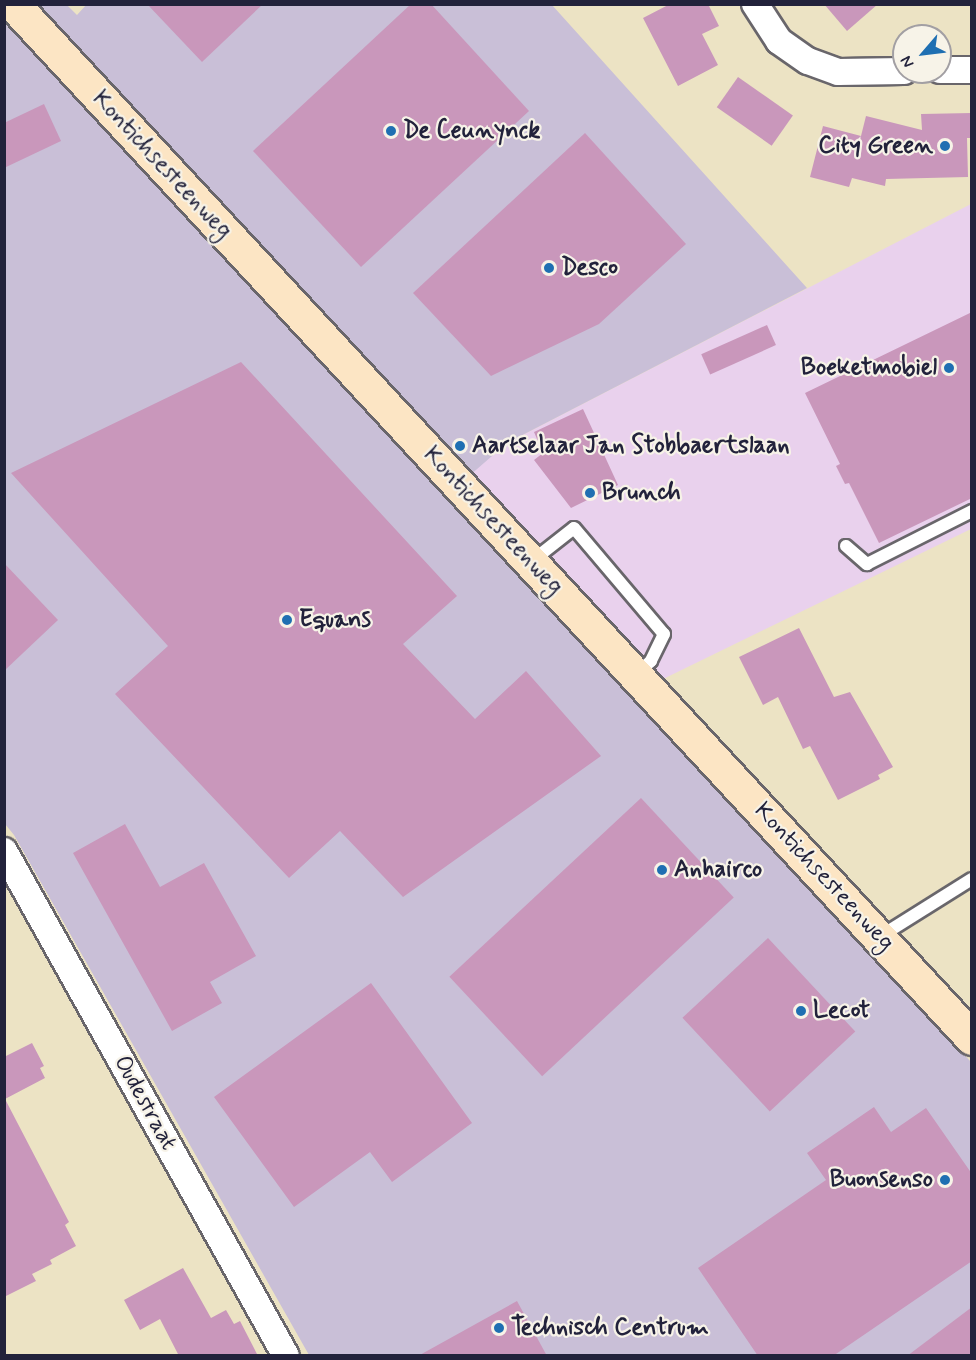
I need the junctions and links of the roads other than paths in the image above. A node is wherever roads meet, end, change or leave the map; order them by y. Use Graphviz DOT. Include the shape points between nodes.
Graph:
graph roads {
  1 [pos="13,4"];
  2 [pos="755,4"];
  3 [pos="952,70"];
  4 [pos="972,70"];
  5 [pos="892,71"];
  6 [pos="972,511"];
  7 [pos="846,546"];
  8 [pos="531,562"];
  9 [pos="636,675"];
  10 [pos="4,850"];
  11 [pos="972,879"];
  12 [pos="879,937"];
  13 [pos="972,1038"];
  14 [pos="286,1356"];
  1 -- 8 [label="street, Kontichsesteenweg"];
  2 -- 5 [label="street" via="779,41 808,61 837,72"];
  3 -- 4 [label="street"];
  6 -- 7 [label="lane" via="867,564"];
  8 -- 9 [label="street, Kontichsesteenweg"];
  8 -- 9 [label="lane" via="574,528 664,634 651,661"];
  9 -- 12 [label="street, Kontichsesteenweg"];
  10 -- 14 [label="street, Oudestraat"];
  11 -- 12 [label="lane"];
  12 -- 13 [label="street, Kontichsesteenweg"];
}
